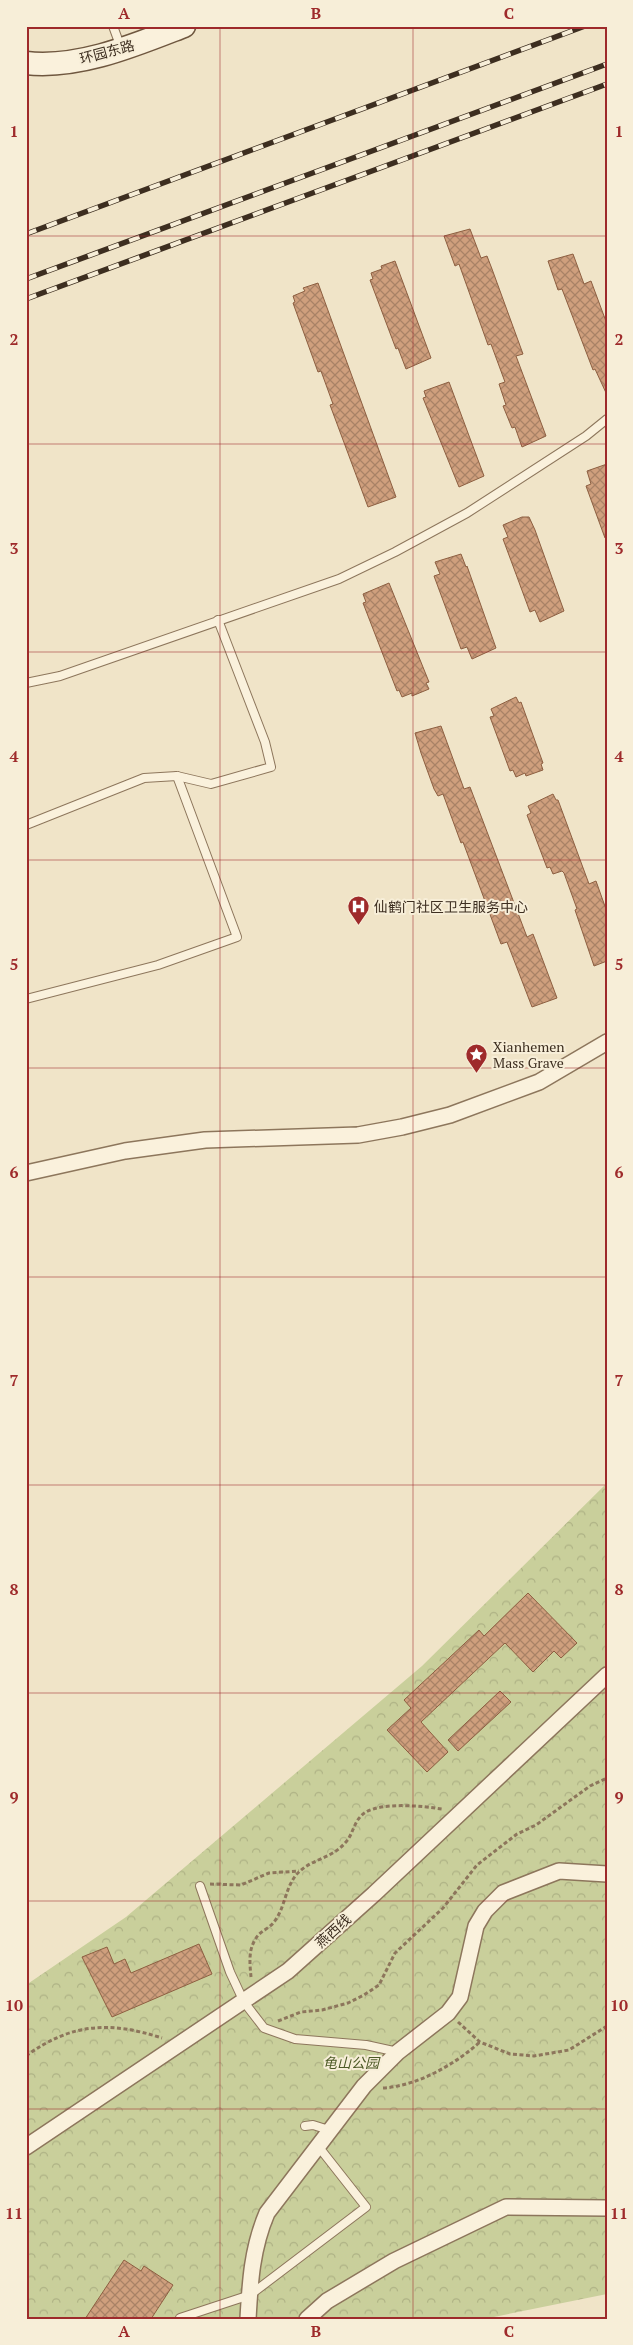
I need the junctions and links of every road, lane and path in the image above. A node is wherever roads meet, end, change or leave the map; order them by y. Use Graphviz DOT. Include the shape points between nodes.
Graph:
graph roads {
  1 [pos="113,26"];
  2 [pos="184,26"];
  3 [pos="121,48"];
  4 [pos="26,63"];
  5 [pos="607,419"];
  6 [pos="218,620"];
  7 [pos="26,683"];
  8 [pos="177,776"];
  9 [pos="26,824"];
  10 [pos="26,999"];
  11 [pos="607,1042"];
  12 [pos="26,1173"];
  13 [pos="607,1675"];
  14 [pos="607,1778"];
  15 [pos="458,1816"];
  16 [pos="299,1871"];
  17 [pos="607,1874"];
  18 [pos="200,1886"];
  19 [pos="244,2002"];
  20 [pos="448,2014"];
  21 [pos="607,2026"];
  22 [pos="264,2028"];
  23 [pos="480,2042"];
  24 [pos="174,2048"];
  25 [pos="398,2052"];
  26 [pos="26,2056"];
  27 [pos="364,2086"];
  28 [pos="304,2126"];
  29 [pos="329,2130"];
  30 [pos="318,2146"];
  31 [pos="26,2147"];
  32 [pos="607,2208"];
  33 [pos="250,2295"];
  34 [pos="180,2318"];
  35 [pos="248,2319"];
  36 [pos="307,2319"];
  1 -- 3 [label="lane"];
  2 -- 3 [label="street, 环园东路"];
  3 -- 4 [label="street, 环园东路" via="78,60"];
  5 -- 6 [label="lane" via="467,513 396,552 339,579"];
  6 -- 7 [label="lane" via="60,676"];
  6 -- 8 [label="lane" via="265,742 271,767 211,784"];
  8 -- 9 [label="lane" via="144,778"];
  8 -- 10 [label="lane" via="237,937 158,965"];
  11 -- 12 [label="street" via="539,1082 450,1115 402,1127 358,1135 205,1140 124,1151"];
  13 -- 15 [label="street, 燕西线"];
  14 -- 22 [label="path" via="517,1834 477,1865 443,1908 395,1953 379,1985 348,2003 301,2012"];
  15 -- 16 [label="path" via="448,1810 423,1806 390,1807 367,1812 356,1821 347,1842 333,1855"];
  15 -- 19 [label="street, 燕西线" via="288,1971"];
  16 -- 18 [label="path" via="269,1873 241,1885 215,1882"];
  16 -- 19 [label="path" via="274,1923 254,1940 250,1954 251,1978"];
  17 -- 20 [label="street" via="560,1871 503,1893 485,1911 476,1926 460,1997"];
  18 -- 19 [label="lane"];
  19 -- 22 [label="lane"];
  19 -- 24 [label="street, 燕西线"];
  20 -- 23 [label="path"];
  20 -- 25 [label="street"];
  21 -- 23 [label="path" via="569,2050 558,2053 510,2054"];
  22 -- 25 [label="lane" via="295,2039 366,2045"];
  23 -- 27 [label="path" via="465,2055 421,2079 390,2088"];
  24 -- 26 [label="path" via="166,2039 148,2033 86,2027 66,2032"];
  24 -- 31 [label="street, 燕西线"];
  25 -- 27 [label="street"];
  27 -- 29 [label="street"];
  28 -- 29 [label="lane"];
  29 -- 30 [label="street"];
  30 -- 33 [label="street" via="267,2213 252,2258"];
  30 -- 33 [label="lane" via="366,2207"];
  32 -- 36 [label="street" via="506,2207 394,2261 327,2301"];
  33 -- 34 [label="lane"];
  33 -- 35 [label="street"];
}
